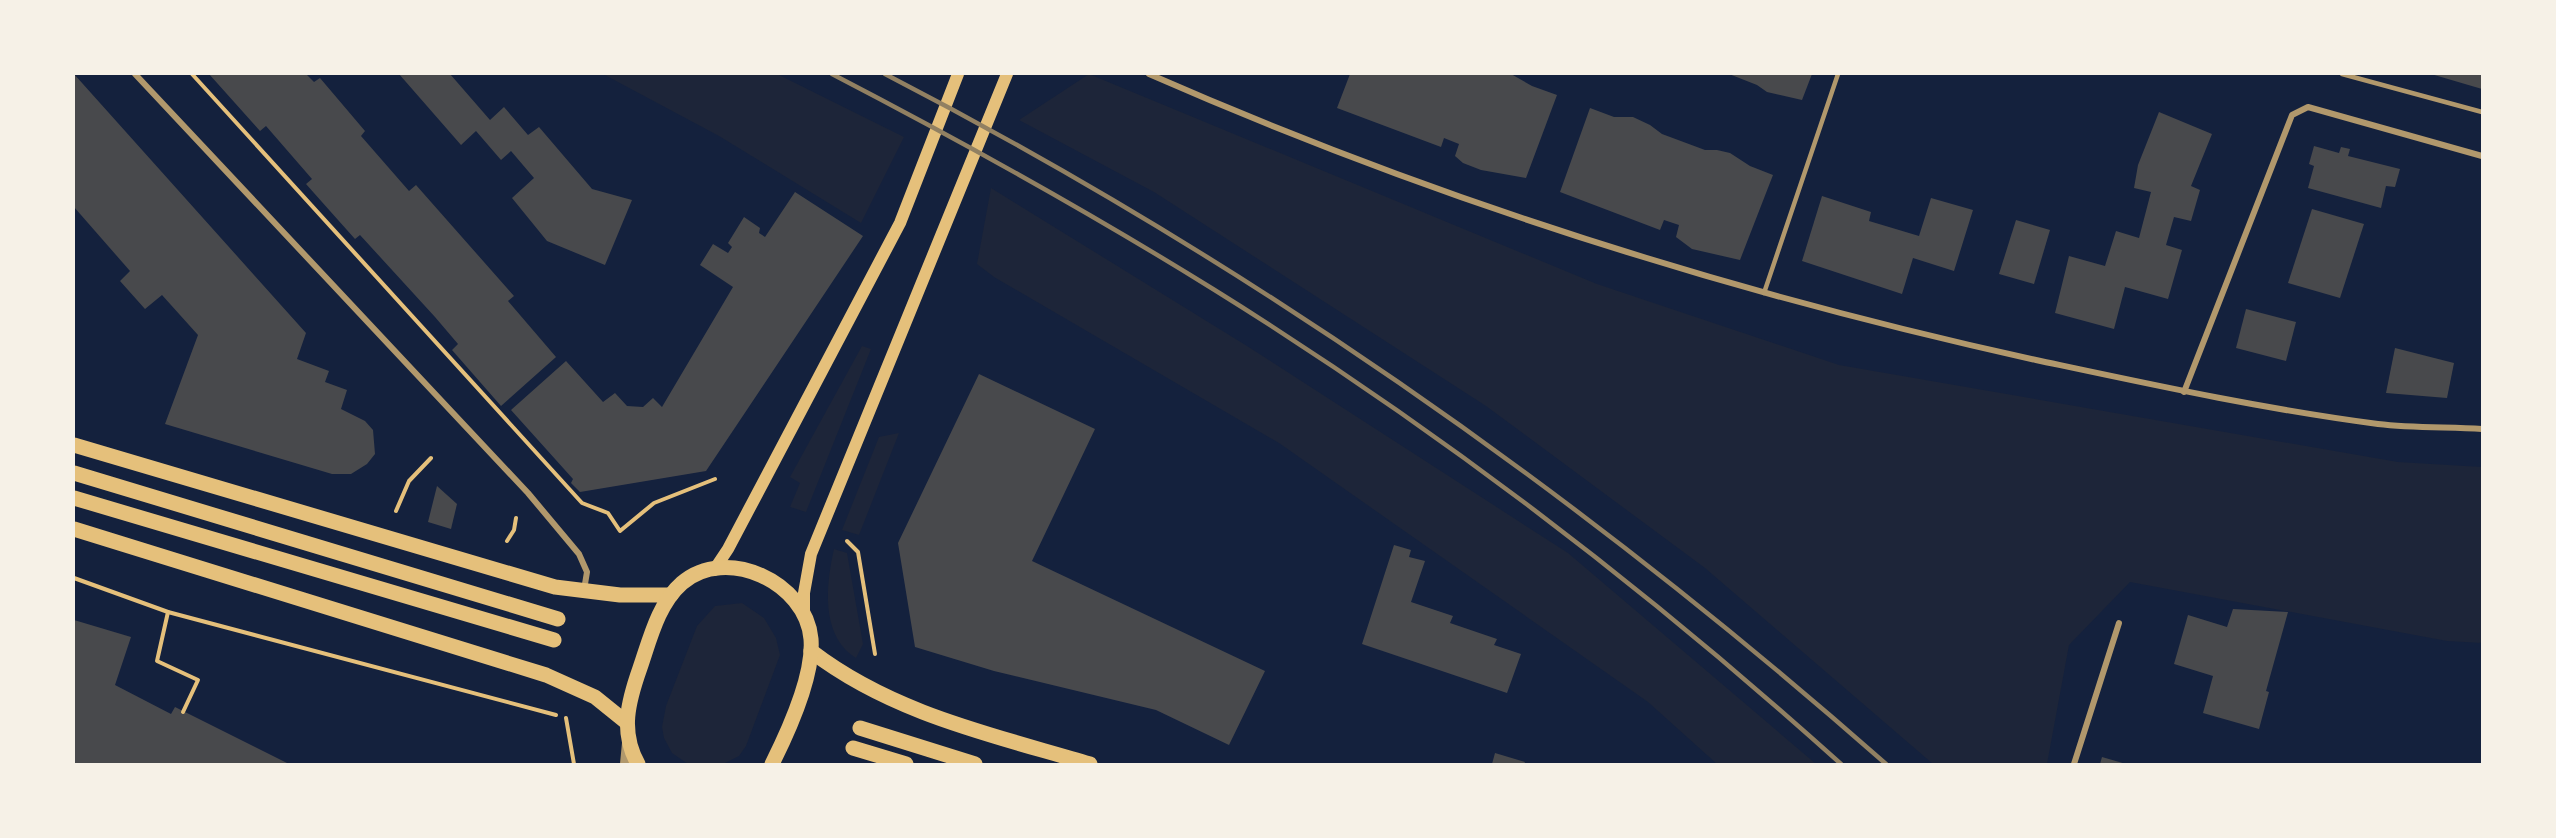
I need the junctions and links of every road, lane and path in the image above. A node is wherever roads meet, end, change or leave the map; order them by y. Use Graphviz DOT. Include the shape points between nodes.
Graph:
graph roads {
  1 [pos="135,74"];
  2 [pos="192,74"];
  3 [pos="958,74"];
  4 [pos="1007,74"];
  5 [pos="1149,74"];
  6 [pos="1838,74"];
  7 [pos="2342,74"];
  8 [pos="2482,112"];
  9 [pos="2482,156"];
  10 [pos="1764,293"];
  11 [pos="2184,392"];
  12 [pos="2482,429"];
  13 [pos="74,445"];
  14 [pos="431,458"];
  15 [pos="74,473"];
  16 [pos="715,479"];
  17 [pos="409,481"];
  18 [pos="74,498"];
  19 [pos="74,529"];
  20 [pos="844,538"];
  21 [pos="714,570"];
  22 [pos="74,578"];
  23 [pos="584,591"];
  24 [pos="671,595"];
  25 [pos="168,612"];
  26 [pos="804,616"];
  27 [pos="558,619"];
  28 [pos="2119,623"];
  29 [pos="554,640"];
  30 [pos="811,651"];
  31 [pos="875,654"];
  32 [pos="183,712"];
  33 [pos="626,722"];
  34 [pos="860,728"];
  35 [pos="627,740"];
  36 [pos="853,748"];
  37 [pos="574,765"];
  38 [pos="625,765"];
  39 [pos="638,765"];
  40 [pos="772,765"];
  41 [pos="906,765"];
  42 [pos="975,765"];
  43 [pos="1090,765"];
  44 [pos="2074,765"];
  1 -- 23 [label="street" via="528,493 579,554 587,572"];
  2 -- 16 [label="path" via="582,503 608,513 620,531 654,503"];
  3 -- 21 [label="main road" via="900,222"];
  4 -- 26 [label="main road" via="811,554"];
  5 -- 10 [label="street" via="1409,180 1635,257"];
  6 -- 10 [label="lane"];
  7 -- 8 [label="lane"];
  9 -- 11 [label="street" via="2308,107 2292,115"];
  10 -- 11 [label="street" via="1900,330"];
  11 -- 12 [label="street" via="2381,424"];
  13 -- 23 [label="main road" via="504,573"];
  14 -- 17 [label="path"];
  15 -- 27 [label="main road"];
  18 -- 29 [label="main road"];
  19 -- 33 [label="main road" via="546,675 595,697"];
  20 -- 31 [label="path" via="858,552"];
  21 -- 24 [label="main road" via="699,572"];
  21 -- 26 [label="main road" via="761,574 789,592"];
  22 -- 25 [label="path"];
  23 -- 24 [label="main road"];
  24 -- 33 [label="main road" via="634,685"];
  25 -- 32 [label="path" via="157,661 198,680"];
  25 -- 37 [label="path" via="568,718"];
  26 -- 30 [label="main road"];
  28 -- 44 [label="street"];
  30 -- 40 [label="main road" via="807,675"];
  30 -- 43 [label="main road" via="885,698"];
  33 -- 35 [label="main road"];
  34 -- 42 [label="main road"];
  35 -- 38 [label="street"];
  35 -- 39 [label="main road"];
  36 -- 41 [label="main road"];
}
